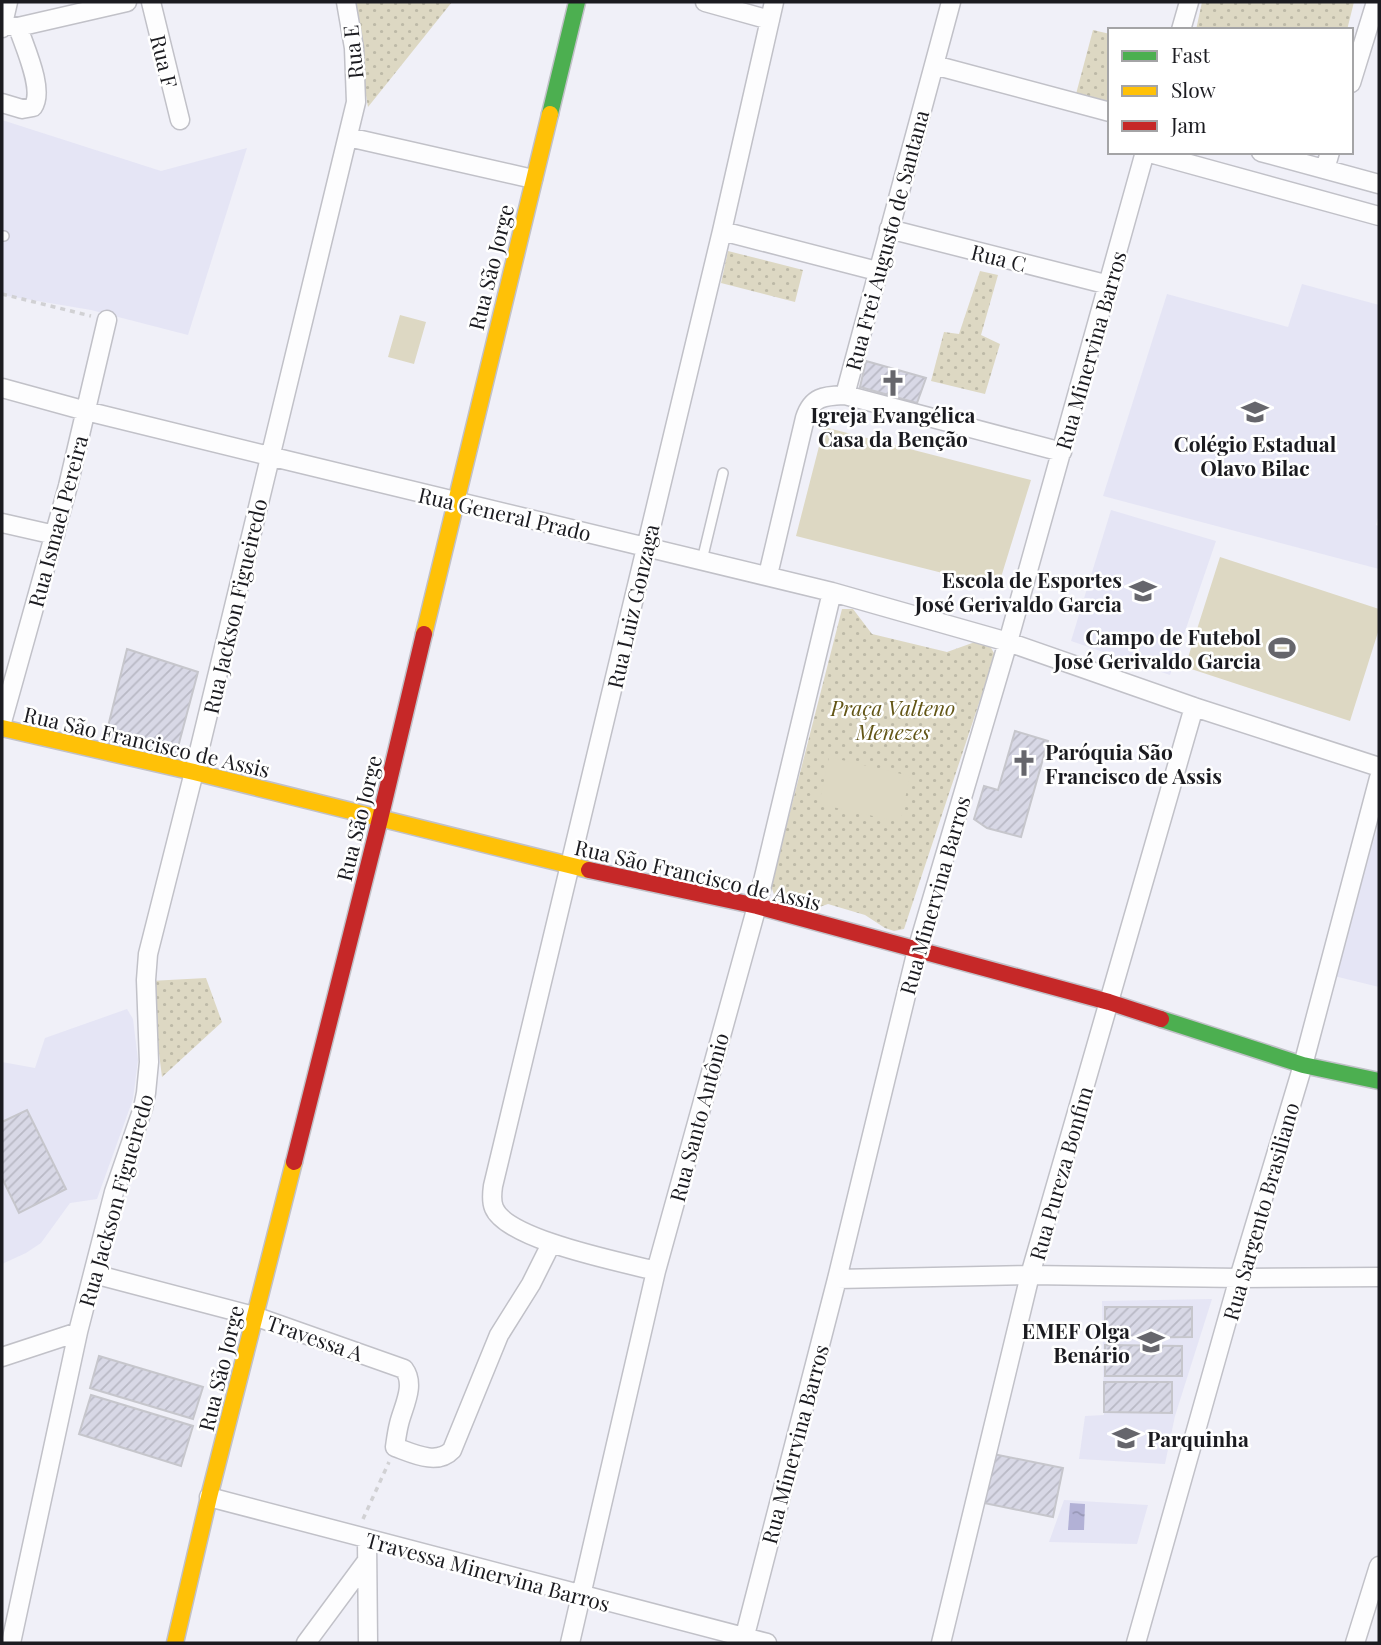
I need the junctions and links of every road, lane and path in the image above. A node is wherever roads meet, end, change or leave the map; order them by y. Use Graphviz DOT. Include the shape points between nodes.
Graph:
graph roads {
  1 [pos="8,2"];
  2 [pos="127,2"];
  3 [pos="151,2"];
  4 [pos="346,2"];
  5 [pos="577,2"];
  6 [pos="705,2"];
  7 [pos="774,2"];
  8 [pos="951,2"];
  9 [pos="1189,2"];
  10 [pos="1376,2"];
  11 [pos="70,9"];
  12 [pos="770,20"];
  13 [pos="8,26"];
  14 [pos="1182,28"];
  15 [pos="934,65"];
  16 [pos="1353,77"];
  17 [pos="356,102"];
  18 [pos="2,103"];
  19 [pos="1108,111"];
  20 [pos="180,120"];
  21 [pos="348,137"];
  22 [pos="1144,154"];
  23 [pos="1152,154"];
  24 [pos="1276,154"];
  25 [pos="1328,161"];
  26 [pos="533,179"];
  27 [pos="1379,184"];
  28 [pos="1379,216"];
  29 [pos="889,229"];
  30 [pos="722,231"];
  31 [pos="877,271"];
  32 [pos="1109,285"];
  33 [pos="2,294"];
  34 [pos="107,320"];
  35 [pos="2,388"];
  36 [pos="845,395"];
  37 [pos="86,411"];
  38 [pos="1062,452"];
  39 [pos="269,456"];
  40 [pos="723,473"];
  41 [pos="455,501"];
  42 [pos="2,523"];
  43 [pos="55,535"];
  44 [pos="646,547"];
  45 [pos="702,560"];
  46 [pos="768,575"];
  47 [pos="832,592"];
  48 [pos="1008,642"];
  49 [pos="1194,707"];
  50 [pos="2,722"];
  51 [pos="2,728"];
  52 [pos="1379,767"];
  53 [pos="194,772"];
  54 [pos="1379,778"];
  55 [pos="380,819"];
  56 [pos="570,866"];
  57 [pos="757,906"];
  58 [pos="917,950"];
  59 [pos="1110,1002"];
  60 [pos="1303,1065"];
  61 [pos="1379,1081"];
  62 [pos="551,1244"];
  63 [pos="656,1271"];
  64 [pos="94,1274"];
  65 [pos="1030,1275"];
  66 [pos="1379,1278"];
  67 [pos="837,1279"];
  68 [pos="1239,1279"];
  69 [pos="254,1316"];
  70 [pos="78,1332"];
  71 [pos="2,1357"];
  72 [pos="395,1447"];
  73 [pos="209,1497"];
  74 [pos="367,1540"];
  75 [pos="366,1562"];
  76 [pos="1379,1566"];
  77 [pos="580,1595"];
  78 [pos="743,1641"];
  79 [pos="11,1643"];
  80 [pos="175,1643"];
  81 [pos="306,1643"];
  82 [pos="368,1643"];
  83 [pos="570,1643"];
  84 [pos="767,1643"];
  85 [pos="941,1643"];
  86 [pos="1136,1643"];
  87 [pos="1354,1643"];
  1 -- 13 [label="street"];
  2 -- 11 [label="street"];
  3 -- 20 [label="street, Rua F"];
  4 -- 17 [label="street, Rua E"];
  5 -- 26 [label="street, Rua São Jorge"];
  6 -- 12 [label="street"];
  7 -- 12 [label="street, Rua Luiz Gonzaga"];
  8 -- 15 [label="street, Rua Frei Augusto de Santana"];
  9 -- 14 [label="street"];
  10 -- 16 [label="street"];
  11 -- 13 [label="street"];
  12 -- 30 [label="street, Rua Luiz Gonzaga"];
  13 -- 18 [label="street" via="34,74 36,102 22,109"];
  15 -- 19 [label="street"];
  15 -- 29 [label="street, Rua Frei Augusto de Santana"];
  17 -- 21 [label="street, Rua Jackson Figueiredo"];
  21 -- 26 [label="street"];
  21 -- 39 [label="street, Rua Jackson Figueiredo"];
  22 -- 32 [label="street, Rua Minervina Barros"];
  23 -- 28 [label="street"];
  24 -- 25 [label="street"];
  25 -- 27 [label="street"];
  26 -- 41 [label="street, Rua São Jorge"];
  29 -- 31 [label="street, Rua Frei Augusto de Santana"];
  29 -- 32 [label="street, Rua C"];
  30 -- 31 [label="street"];
  30 -- 44 [label="street, Rua Luiz Gonzaga"];
  31 -- 36 [label="street, Rua Frei Augusto de Santana"];
  32 -- 38 [label="street, Rua Minervina Barros"];
  33 -- 34 [label="path"];
  34 -- 37 [label="street, Rua Ismael Pereira"];
  35 -- 37 [label="street, Rua General Prado"];
  36 -- 38 [label="street"];
  36 -- 46 [label="street, Rua Frei Augusto de Santana" via="824,397 807,409"];
  37 -- 39 [label="street, Rua General Prado"];
  37 -- 43 [label="street, Rua Ismael Pereira"];
  38 -- 48 [label="street, Rua Minervina Barros"];
  39 -- 41 [label="street, Rua General Prado"];
  39 -- 53 [label="street, Rua Jackson Figueiredo"];
  40 -- 45 [label="lane"];
  41 -- 44 [label="street, Rua General Prado"];
  41 -- 55 [label="street, Rua São Jorge"];
  42 -- 43 [label="street"];
  43 -- 50 [label="street, Rua Ismael Pereira"];
  44 -- 45 [label="street, Rua General Prado"];
  44 -- 56 [label="street, Rua Luiz Gonzaga"];
  45 -- 46 [label="street, Rua General Prado"];
  46 -- 47 [label="street, Rua General Prado"];
  47 -- 48 [label="street, Rua General Prado"];
  47 -- 57 [label="street, Rua Santo Antônio"];
  48 -- 49 [label="street, Rua General Prado"];
  48 -- 58 [label="street, Rua Minervina Barros"];
  49 -- 52 [label="street, Rua General Prado"];
  49 -- 59 [label="street, Rua Pureza Bonfim"];
  51 -- 53 [label="street, Rua São Francisco de Assis"];
  53 -- 55 [label="street, Rua São Francisco de Assis"];
  53 -- 64 [label="street, Rua Jackson Figueiredo" via="148,954 146,1093"];
  54 -- 60 [label="street, Rua Sargento Brasiliano"];
  55 -- 56 [label="street, Rua São Francisco de Assis"];
  55 -- 69 [label="street, Rua São Jorge"];
  56 -- 57 [label="street, Rua São Francisco de Assis"];
  56 -- 62 [label="street, Rua Luiz Gonzaga" via="492,1200 494,1209 516,1227"];
  57 -- 58 [label="street, Rua São Francisco de Assis"];
  57 -- 63 [label="street, Rua Santo Antônio"];
  58 -- 59 [label="street, Rua São Francisco de Assis"];
  58 -- 67 [label="street, Rua Minervina Barros"];
  59 -- 60 [label="street, Rua São Francisco de Assis"];
  59 -- 65 [label="street, Rua Pureza Bonfim"];
  60 -- 61 [label="street, Rua São Francisco de Assis"];
  60 -- 68 [label="street, Rua Sargento Brasiliano"];
  62 -- 63 [label="street"];
  62 -- 72 [label="street" via="499,1335 452,1450 428,1458"];
  63 -- 77 [label="street, Rua Santo Antônio"];
  64 -- 69 [label="street, Travessa A"];
  64 -- 70 [label="street, Rua Jackson Figueiredo"];
  65 -- 67 [label="street"];
  65 -- 68 [label="street"];
  65 -- 85 [label="street, Rua Pureza Bonfim"];
  66 -- 68 [label="street"];
  67 -- 78 [label="street, Rua Minervina Barros"];
  68 -- 86 [label="street, Rua Sargento Brasiliano"];
  69 -- 72 [label="street, Travessa A" via="404,1369 409,1388"];
  69 -- 73 [label="street, Rua São Jorge"];
  70 -- 71 [label="street"];
  70 -- 79 [label="street, Rua Jackson Figueiredo"];
  72 -- 74 [label="path" via="363,1520"];
  73 -- 74 [label="street, Travessa Minervina Barros"];
  73 -- 80 [label="street, Rua São Jorge"];
  74 -- 75 [label="street"];
  74 -- 77 [label="street, Travessa Minervina Barros"];
  75 -- 81 [label="street"];
  75 -- 82 [label="street"];
  76 -- 87 [label="street"];
  77 -- 78 [label="street, Travessa Minervina Barros"];
  77 -- 83 [label="street, Rua Santo Antônio"];
  78 -- 84 [label="street, Travessa Minervina Barros"];
}
